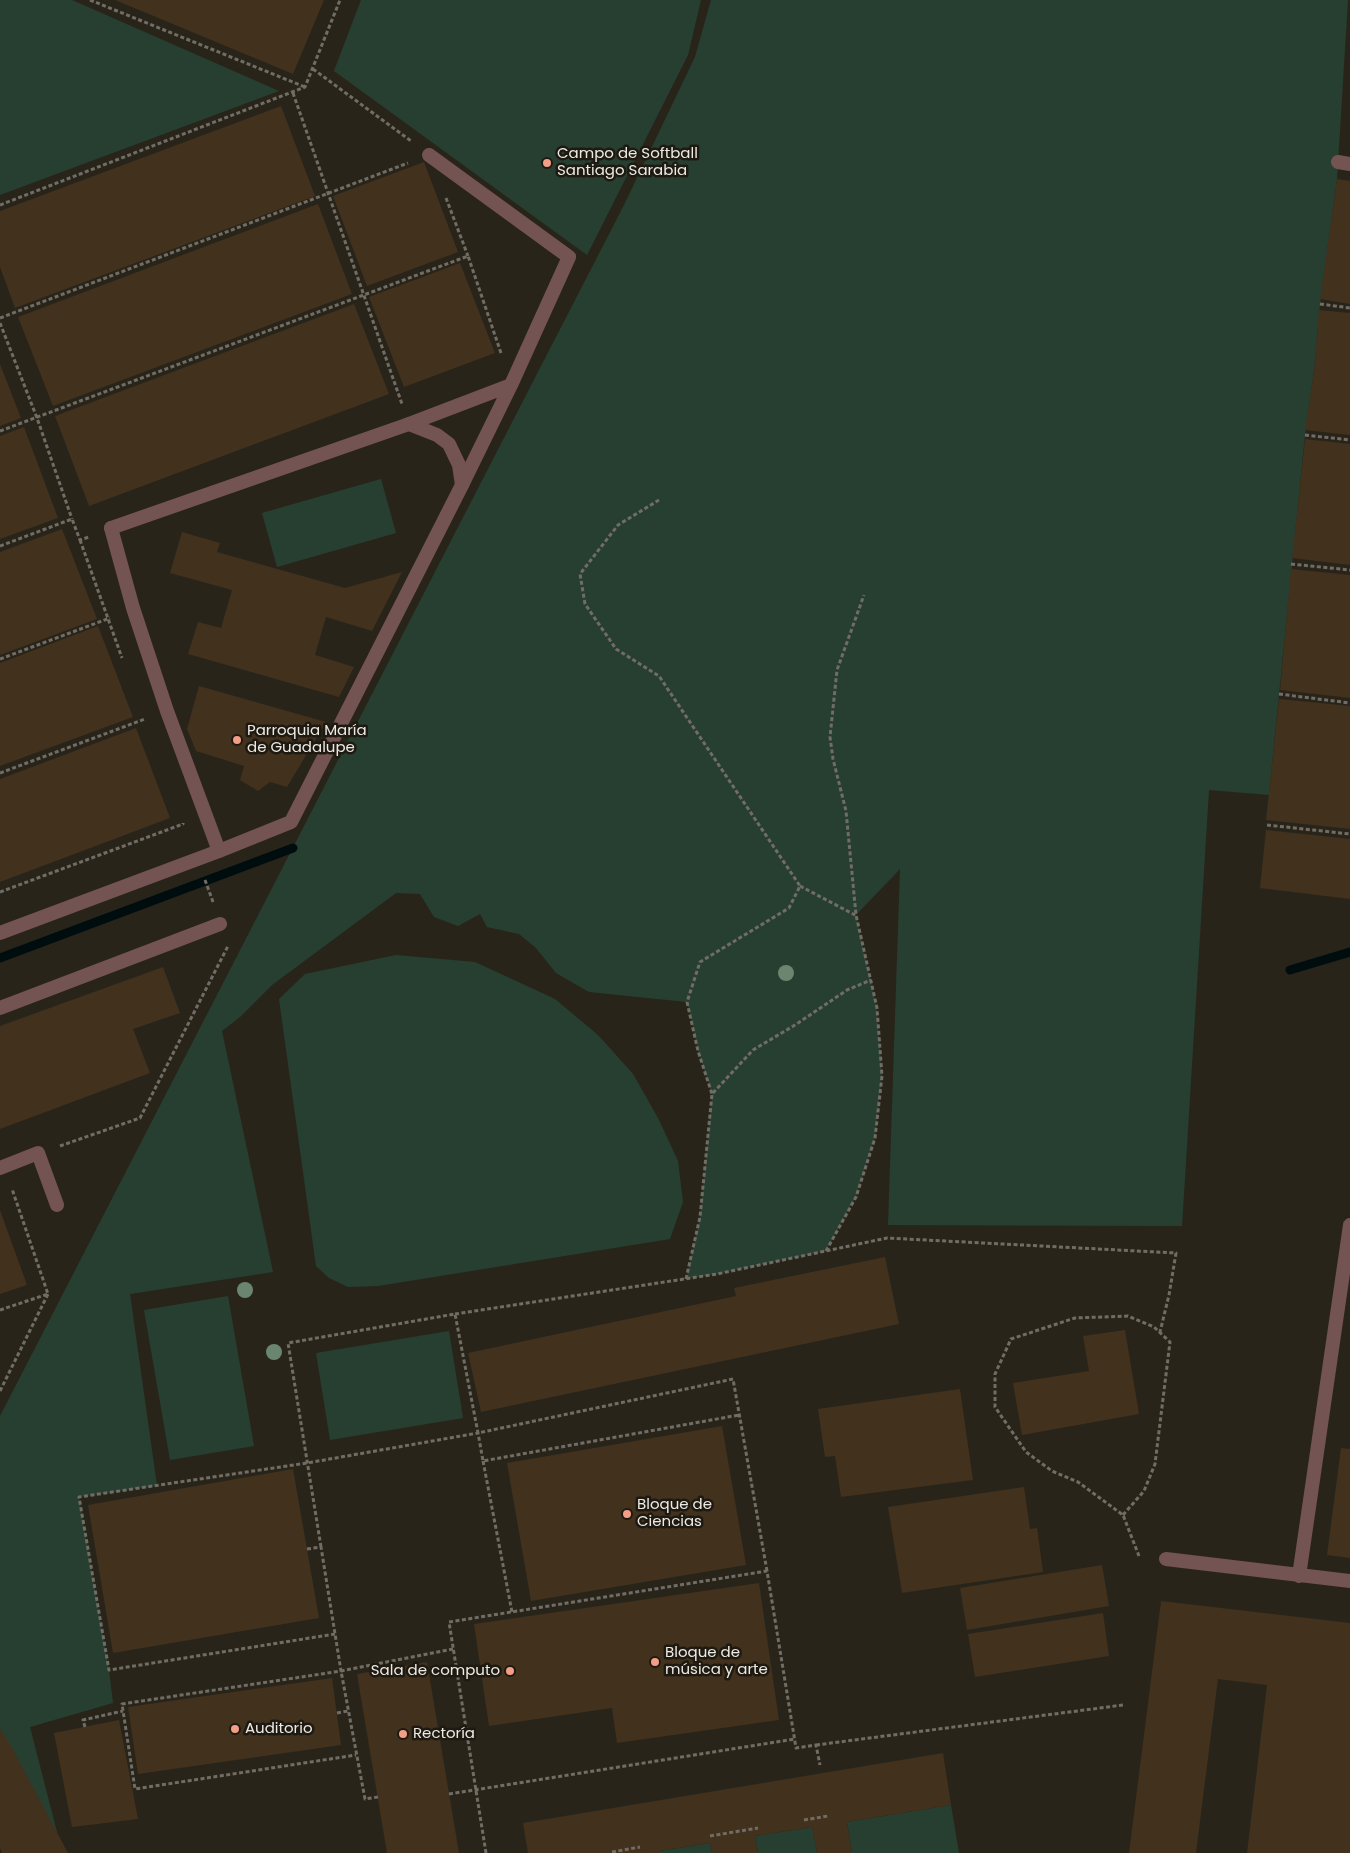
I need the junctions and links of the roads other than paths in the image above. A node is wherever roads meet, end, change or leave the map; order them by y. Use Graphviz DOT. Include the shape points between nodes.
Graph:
graph roads {
  1 [pos="429,155"];
  2 [pos="511,385"];
  3 [pos="409,424"];
  4 [pos="462,485"];
  5 [pos="219,850"];
  6 [pos="220,924"];
  7 [pos="0,932"];
  8 [pos="0,1008"];
  9 [pos="2,1167"];
  10 [pos="57,1205"];
  11 [pos="1350,1225"];
  12 [pos="1166,1560"];
  13 [pos="1299,1576"];
  14 [pos="1350,1582"];
  1 -- 2 [label="street" via="569,256"];
  2 -- 3 [label="street"];
  2 -- 4 [label="street"];
  3 -- 4 [label="street" via="437,435 449,444 459,465"];
  3 -- 5 [label="street" via="111,528 167,711"];
  4 -- 5 [label="street" via="291,822"];
  5 -- 7 [label="street"];
  6 -- 8 [label="street"];
  9 -- 10 [label="street" via="38,1154"];
  11 -- 13 [label="street"];
  12 -- 13 [label="street"];
  13 -- 14 [label="street"];
}
